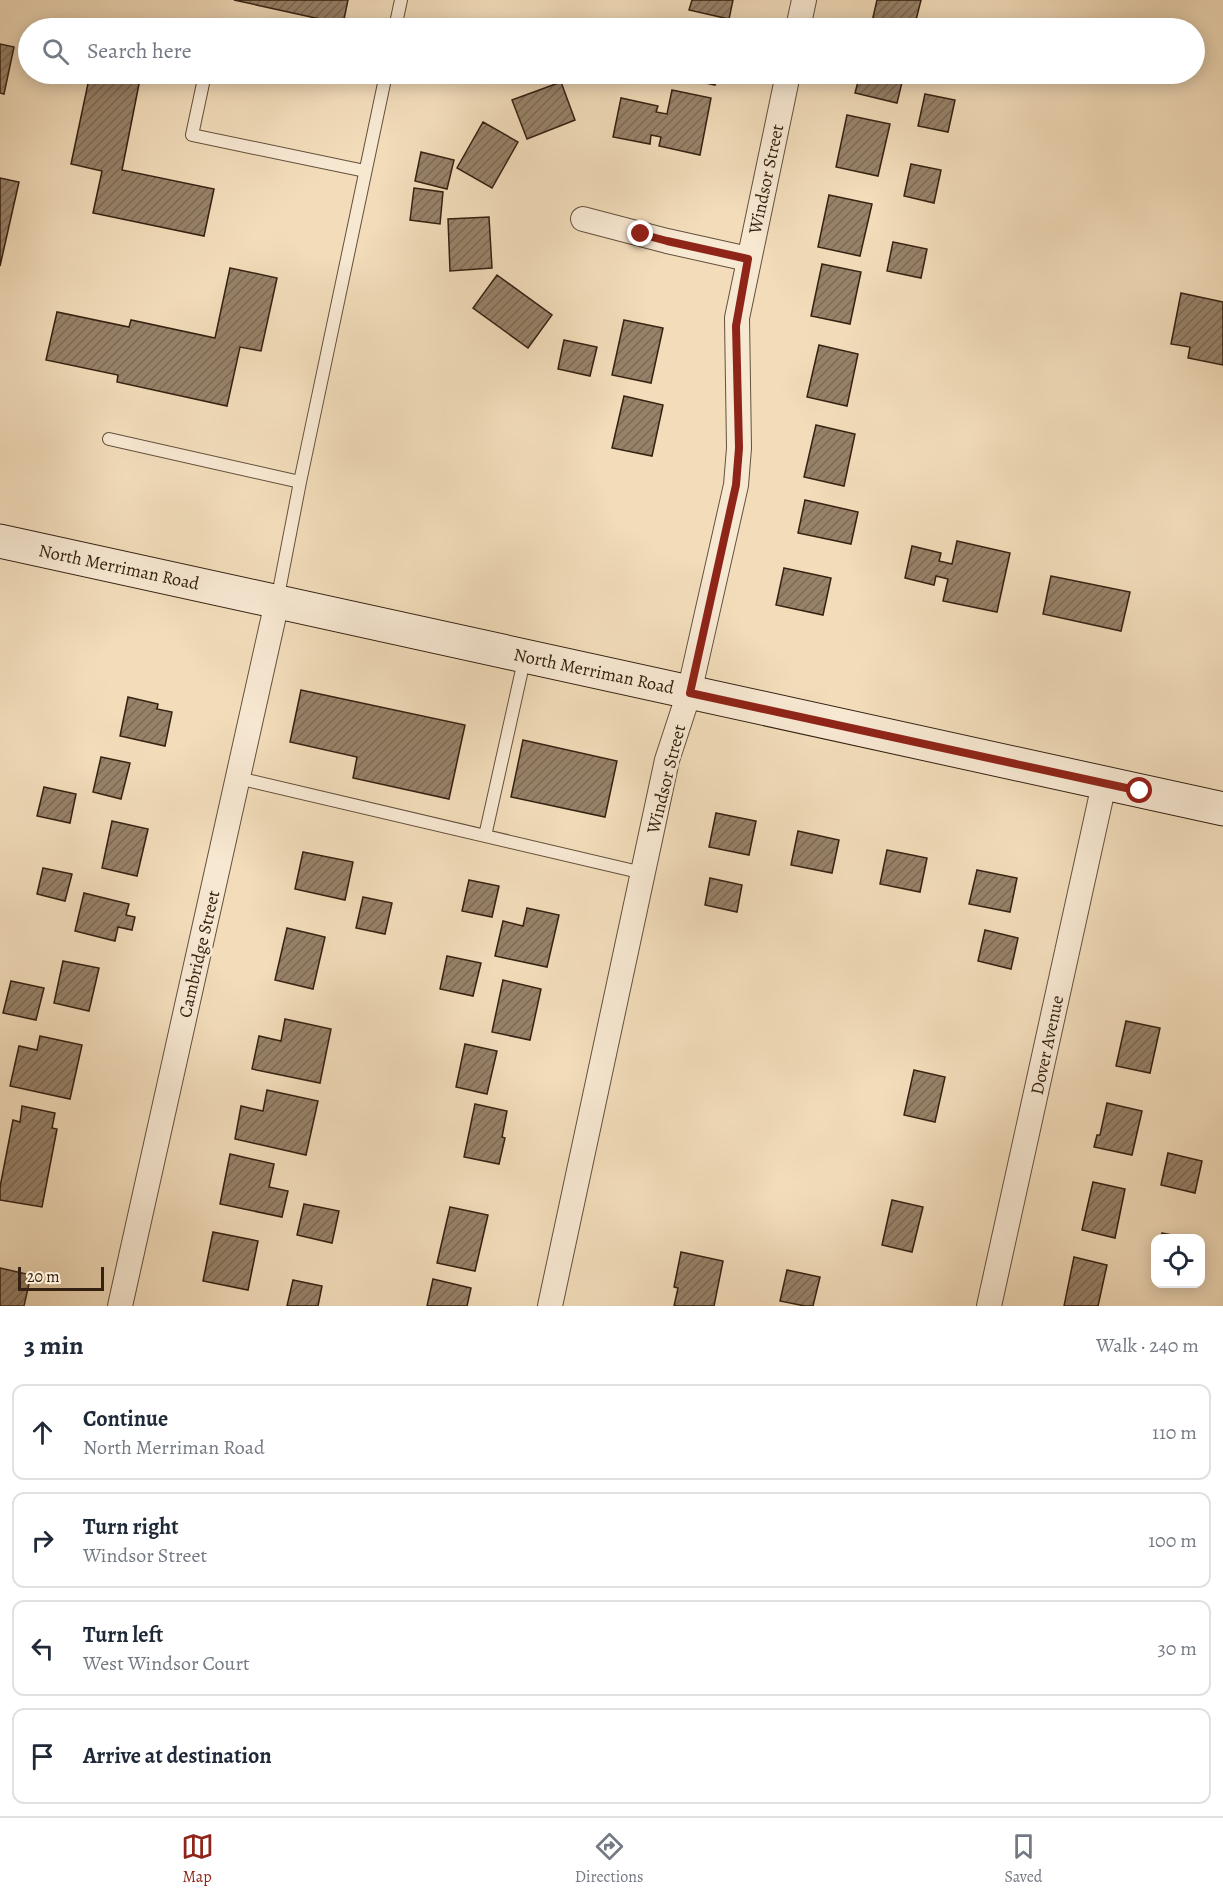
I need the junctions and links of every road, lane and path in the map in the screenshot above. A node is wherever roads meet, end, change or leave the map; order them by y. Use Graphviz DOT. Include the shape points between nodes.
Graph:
graph roads {
  1 [pos="401,0"];
  2 [pos="804,0"];
  3 [pos="397,18"];
  4 [pos="800,18"];
  5 [pos="203,84"];
  6 [pos="383,84"];
  7 [pos="786,84"];
  8 [pos="365,171"];
  9 [pos="583,219"];
  10 [pos="748,259"];
  11 [pos="109,439"];
  12 [pos="300,482"];
  13 [pos="0,541"];
  14 [pos="277,602"];
  15 [pos="525,656"];
  16 [pos="690,693"];
  17 [pos="238,778"];
  18 [pos="1104,784"];
  19 [pos="1223,809"];
  20 [pos="485,836"];
  21 [pos="643,873"];
  22 [pos="120,1306"];
  23 [pos="550,1306"];
  24 [pos="989,1306"];
  1 -- 3 [label="lane"];
  2 -- 4 [label="street"];
  5 -- 8 [label="lane" via="192,135"];
  6 -- 8 [label="lane"];
  7 -- 10 [label="street, Windsor Street"];
  8 -- 12 [label="lane"];
  9 -- 10 [label="street"];
  10 -- 16 [label="street, Windsor Street" via="736,326 736,485"];
  11 -- 12 [label="lane"];
  12 -- 14 [label="lane"];
  13 -- 14 [label="main road, North Merriman Road"];
  14 -- 15 [label="main road, North Merriman Road"];
  14 -- 17 [label="street, Cambridge Street"];
  15 -- 16 [label="main road, North Merriman Road"];
  15 -- 20 [label="lane"];
  16 -- 18 [label="main road, North Merriman Road"];
  16 -- 21 [label="street, Windsor Street" via="667,760"];
  17 -- 20 [label="lane"];
  17 -- 22 [label="street, Cambridge Street"];
  18 -- 19 [label="main road, North Merriman Road"];
  18 -- 24 [label="street, Dover Avenue"];
  20 -- 21 [label="lane"];
  21 -- 23 [label="street, Windsor Street"];
}
